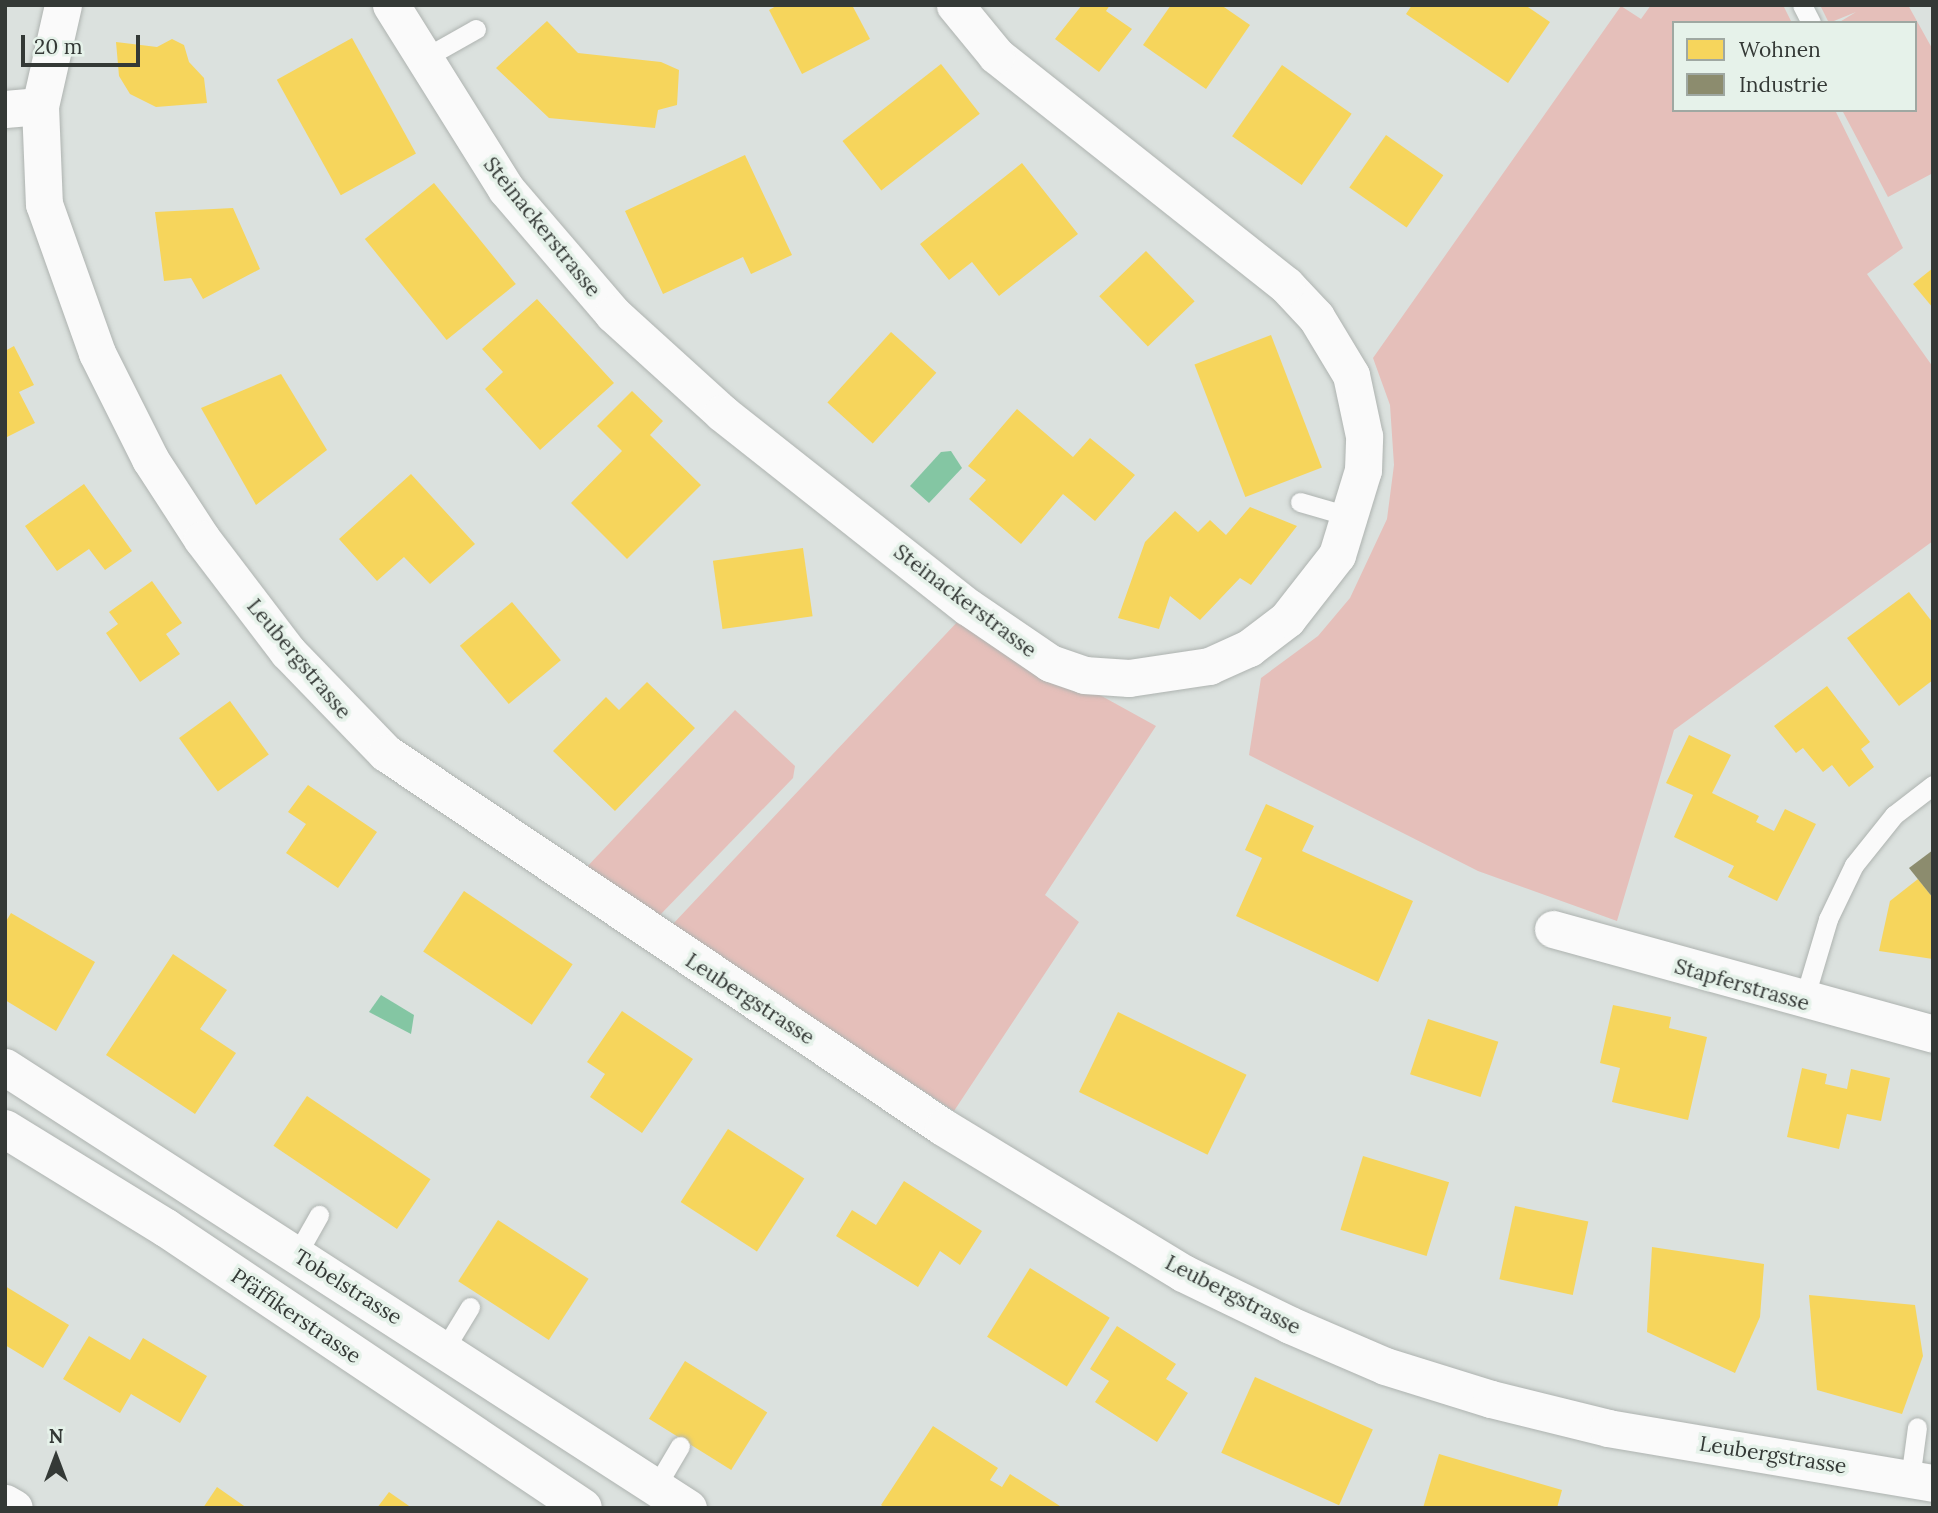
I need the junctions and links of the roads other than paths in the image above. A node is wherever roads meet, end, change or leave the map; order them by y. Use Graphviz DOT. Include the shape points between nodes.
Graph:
graph roads {
  1 [pos="63,5"];
  2 [pos="391,5"];
  3 [pos="955,5"];
  4 [pos="1802,5"];
  5 [pos="1810,21"];
  6 [pos="476,29"];
  7 [pos="421,60"];
  8 [pos="23,107"];
  9 [pos="1300,502"];
  10 [pos="1352,517"];
  11 [pos="1933,785"];
  12 [pos="1553,929"];
  13 [pos="1803,1003"];
  14 [pos="1933,1034"];
  15 [pos="5,1068"];
  16 [pos="5,1129"];
  17 [pos="319,1215"];
  18 [pos="297,1254"];
  19 [pos="470,1307"];
  20 [pos="445,1348"];
  21 [pos="1917,1427"];
  22 [pos="680,1446"];
  23 [pos="1921,1481"];
  24 [pos="654,1490"];
  25 [pos="5,1503"];
  26 [pos="14,1508"];
  27 [pos="583,1508"];
  28 [pos="688,1508"];
  1 -- 8 [label="street, Leubergstrasse"];
  2 -- 7 [label="street, Steinackerstrasse"];
  3 -- 10 [label="street, Steinackerstrasse" via="996,55 1286,285 1316,317 1360,401 1363,470"];
  4 -- 5 [label="lane"];
  6 -- 7 [label="lane"];
  7 -- 10 [label="street, Steinackerstrasse" via="506,189 613,314 722,413 968,607 1049,663 1084,675 1171,675 1249,648 1313,589"];
  8 -- 23 [label="street, Leubergstrasse" via="57,254 150,459 288,652 386,753 455,804 1034,1184 1183,1273 1290,1325 1385,1366 1608,1428"];
  9 -- 10 [label="lane"];
  11 -- 13 [label="lane" via="1894,815 1854,865 1828,919"];
  12 -- 13 [label="street, Stapferstrasse"];
  13 -- 14 [label="street, Stapferstrasse"];
  15 -- 18 [label="street, Tobelstrasse"];
  16 -- 27 [label="main road, Pfäffikerstrasse" via="166,1228"];
  17 -- 18 [label="lane"];
  18 -- 20 [label="street, Tobelstrasse"];
  19 -- 20 [label="lane"];
  20 -- 24 [label="street, Tobelstrasse"];
  21 -- 23 [label="lane"];
  22 -- 24 [label="lane"];
  24 -- 28 [label="street, Tobelstrasse"];
  25 -- 26 [label="street"];
}
